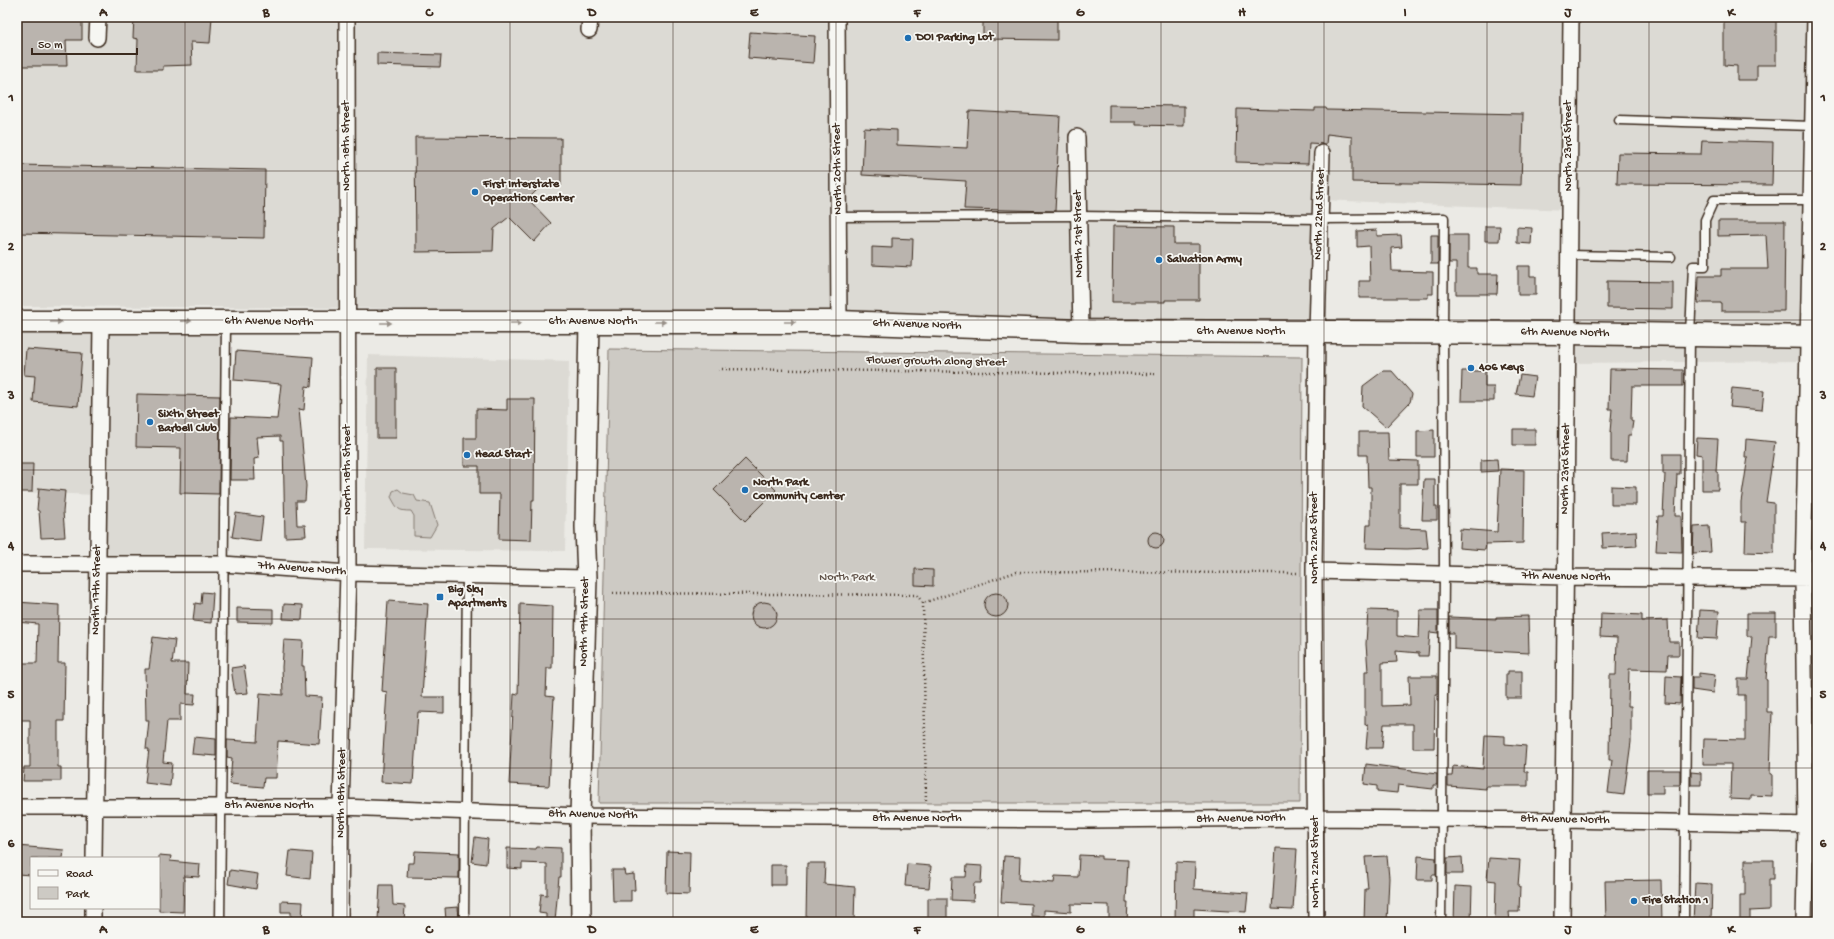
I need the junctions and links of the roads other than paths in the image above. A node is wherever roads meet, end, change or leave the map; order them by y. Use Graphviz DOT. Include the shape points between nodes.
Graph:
graph roads {
  1 [pos="98,17"];
  2 [pos="347,17"];
  3 [pos="837,17"];
  4 [pos="1571,17"];
  5 [pos="1815,17"];
  6 [pos="97,38"];
  7 [pos="1816,58"];
  8 [pos="1619,120"];
  9 [pos="1813,126"];
  10 [pos="1078,137"];
  11 [pos="1322,153"];
  12 [pos="1812,200"];
  13 [pos="1079,216"];
  14 [pos="838,217"];
  15 [pos="1320,219"];
  16 [pos="1568,255"];
  17 [pos="1670,257"];
  18 [pos="226,321"];
  19 [pos="17,322"];
  20 [pos="589,322"];
  21 [pos="840,322"];
  22 [pos="101,323"];
  23 [pos="347,323"];
  24 [pos="1081,331"];
  25 [pos="1317,332"];
  26 [pos="1443,332"];
  27 [pos="1568,332"];
  28 [pos="1690,335"];
  29 [pos="1813,337"];
  30 [pos="97,563"];
  31 [pos="17,564"];
  32 [pos="223,564"];
  33 [pos="1314,571"];
  34 [pos="348,573"];
  35 [pos="1444,574"];
  36 [pos="467,575"];
  37 [pos="1565,577"];
  38 [pos="587,578"];
  39 [pos="1688,578"];
  40 [pos="1810,579"];
  41 [pos="94,806"];
  42 [pos="221,806"];
  43 [pos="17,807"];
  44 [pos="341,807"];
  45 [pos="466,811"];
  46 [pos="580,816"];
  47 [pos="1316,818"];
  48 [pos="1443,819"];
  49 [pos="1563,820"];
  50 [pos="1684,822"];
  51 [pos="1812,825"];
  52 [pos="94,857"];
  53 [pos="93,909"];
  54 [pos="93,922"];
  55 [pos="220,922"];
  56 [pos="340,922"];
  57 [pos="464,922"];
  58 [pos="581,922"];
  59 [pos="1316,922"];
  60 [pos="1441,922"];
  61 [pos="1562,922"];
  62 [pos="1684,922"];
  63 [pos="1804,922"];
  1 -- 6 [label="street"];
  2 -- 23 [label="street, North 18th Street"];
  3 -- 14 [label="street, North 20th Street"];
  4 -- 16 [label="street, North 23rd Street"];
  5 -- 7 [label="street"];
  7 -- 9 [label="street"];
  8 -- 9 [label="lane"];
  9 -- 12 [label="street"];
  10 -- 13 [label="street, North 21st Street"];
  11 -- 15 [label="street, North 22nd Street"];
  12 -- 28 [label="lane" via="1714,200 1705,220 1705,266 1693,266"];
  12 -- 29 [label="street"];
  13 -- 14 [label="lane"];
  13 -- 15 [label="lane"];
  13 -- 24 [label="street, North 21st Street"];
  14 -- 21 [label="street, North 20th Street"];
  15 -- 25 [label="street, North 22nd Street"];
  15 -- 26 [label="lane" via="1444,218"];
  16 -- 17 [label="lane"];
  16 -- 27 [label="street, North 23rd Street"];
  22 -- 18 [label="main road, 6th Avenue North, one-way"];
  18 -- 23 [label="main road, 6th Avenue North"];
  18 -- 32 [label="lane"];
  19 -- 22 [label="main road, 6th Avenue North, one-way"];
  20 -- 21 [label="main road, 6th Avenue North, one-way"];
  23 -- 20 [label="main road, 6th Avenue North, one-way"];
  20 -- 38 [label="street, North 19th Street" via="585,527"];
  21 -- 24 [label="main road, 6th Avenue North"];
  22 -- 30 [label="street, North 17th Street"];
  23 -- 34 [label="street, North 18th Street"];
  24 -- 25 [label="main road, 6th Avenue North"];
  25 -- 26 [label="main road, 6th Avenue North"];
  25 -- 33 [label="street, North 22nd Street"];
  26 -- 27 [label="main road, 6th Avenue North"];
  26 -- 35 [label="lane"];
  27 -- 28 [label="main road, 6th Avenue North"];
  27 -- 37 [label="street, North 23rd Street"];
  28 -- 29 [label="main road, 6th Avenue North"];
  28 -- 39 [label="lane"];
  29 -- 40 [label="street"];
  30 -- 31 [label="street, 7th Avenue North"];
  30 -- 32 [label="street, 7th Avenue North"];
  30 -- 41 [label="street, North 17th Street"];
  32 -- 34 [label="street, 7th Avenue North"];
  32 -- 42 [label="lane"];
  33 -- 35 [label="street, 7th Avenue North"];
  33 -- 47 [label="street, North 22nd Street"];
  34 -- 36 [label="street, 7th Avenue North"];
  34 -- 44 [label="street, North 18th Street"];
  35 -- 37 [label="street, 7th Avenue North"];
  35 -- 48 [label="lane"];
  36 -- 38 [label="street, 7th Avenue North"];
  36 -- 45 [label="lane"];
  37 -- 39 [label="street, 7th Avenue North"];
  37 -- 49 [label="street, North 23rd Street"];
  38 -- 46 [label="street, North 19th Street"];
  39 -- 40 [label="street, 7th Avenue North"];
  39 -- 50 [label="lane"];
  40 -- 51 [label="street"];
  41 -- 42 [label="street, 8th Avenue North"];
  41 -- 43 [label="street, 8th Avenue North"];
  41 -- 52 [label="street, North 17th Street"];
  42 -- 44 [label="street, 8th Avenue North"];
  42 -- 55 [label="lane"];
  44 -- 45 [label="street, 8th Avenue North"];
  44 -- 56 [label="street, North 18th Street"];
  45 -- 46 [label="street, 8th Avenue North"];
  45 -- 57 [label="lane"];
  46 -- 47 [label="street, 8th Avenue North" via="1086,820"];
  46 -- 58 [label="street, North 19th Street"];
  47 -- 48 [label="street, 8th Avenue North"];
  47 -- 59 [label="street, North 22nd Street"];
  48 -- 49 [label="street, 8th Avenue North"];
  48 -- 60 [label="lane"];
  49 -- 50 [label="street, 8th Avenue North"];
  49 -- 61 [label="street, North 23rd Street"];
  50 -- 51 [label="street, 8th Avenue North"];
  50 -- 62 [label="lane"];
  51 -- 63 [label="street"];
  53 -- 54 [label="street"];
}
